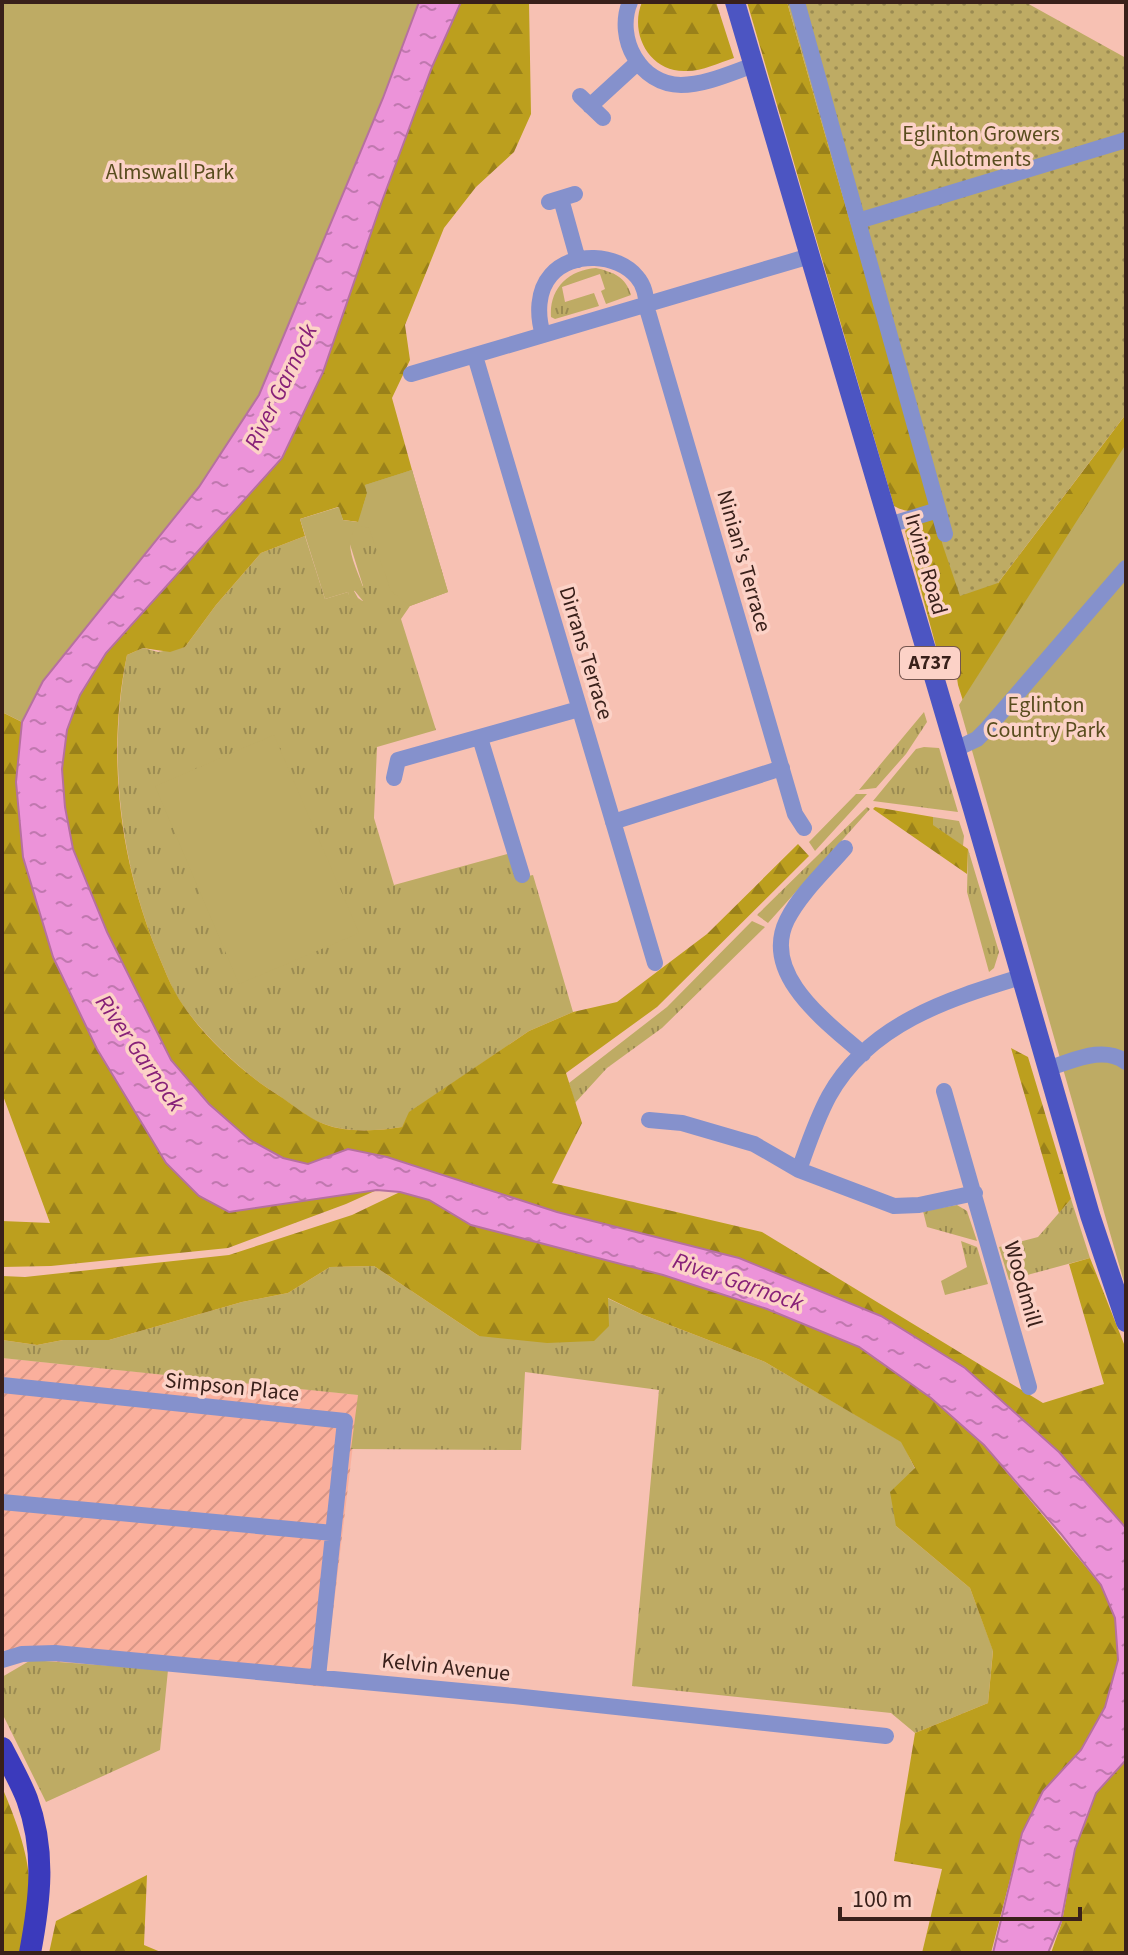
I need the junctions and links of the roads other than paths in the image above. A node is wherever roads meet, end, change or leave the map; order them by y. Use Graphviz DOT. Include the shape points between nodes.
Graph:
graph roads {
  1 [pos="630,2"];
  2 [pos="735,2"];
  3 [pos="797,2"];
  4 [pos="638,62"];
  5 [pos="754,65"];
  6 [pos="603,118"];
  7 [pos="1126,140"];
  8 [pos="562,198"];
  9 [pos="858,221"];
  10 [pos="810,256"];
  11 [pos="578,260"];
  12 [pos="647,304"];
  13 [pos="543,335"];
  14 [pos="475,356"];
  15 [pos="411,374"];
  16 [pos="938,510"];
  17 [pos="889,525"];
  18 [pos="945,534"];
  19 [pos="1126,568"];
  20 [pos="579,709"];
  21 [pos="480,738"];
  22 [pos="956,749"];
  23 [pos="782,768"];
  24 [pos="394,778"];
  25 [pos="613,822"];
  26 [pos="804,828"];
  27 [pos="845,848"];
  28 [pos="522,875"];
  29 [pos="655,963"];
  30 [pos="1021,977"];
  31 [pos="863,1054"];
  32 [pos="1126,1062"];
  33 [pos="1049,1068"];
  34 [pos="944,1091"];
  35 [pos="649,1120"];
  36 [pos="799,1170"];
  37 [pos="975,1193"];
  38 [pos="1126,1322"];
  39 [pos="2,1385"];
  40 [pos="1029,1387"];
  41 [pos="2,1502"];
  42 [pos="333,1533"];
  43 [pos="2,1660"];
  44 [pos="318,1677"];
  45 [pos="886,1736"];
  46 [pos="2,1748"];
  47 [pos="30,1953"];
  1 -- 4 [label="street" via="624,32"];
  2 -- 5 [label="main road, Irvine Road / A737"];
  3 -- 9 [label="street"];
  4 -- 5 [label="street" via="659,80 678,85"];
  4 -- 6 [label="street" via="585,101"];
  5 -- 10 [label="main road, Irvine Road / A737"];
  7 -- 9 [label="street"];
  8 -- 11 [label="street"];
  9 -- 16 [label="street"];
  10 -- 12 [label="street"];
  10 -- 17 [label="main road, Irvine Road / A737"];
  11 -- 12 [label="street, Ninian's Terrace" via="605,259 628,268"];
  11 -- 13 [label="street" via="551,275 545,286 539,305"];
  12 -- 13 [label="street"];
  12 -- 23 [label="street, Ninian's Terrace"];
  13 -- 14 [label="street"];
  14 -- 15 [label="street"];
  14 -- 20 [label="street, Dirrans Terrace"];
  16 -- 17 [label="street"];
  16 -- 18 [label="street"];
  17 -- 22 [label="main road, Irvine Road / A737"];
  19 -- 22 [label="street" via="986,730"];
  20 -- 21 [label="street"];
  20 -- 25 [label="street, Dirrans Terrace"];
  21 -- 24 [label="street" via="398,760"];
  21 -- 28 [label="street"];
  22 -- 30 [label="main road, Irvine Road / A737"];
  23 -- 25 [label="street"];
  23 -- 26 [label="street, Ninian's Terrace"];
  25 -- 29 [label="street, Dirrans Terrace"];
  27 -- 31 [label="street" via="793,910 782,947 788,974 807,1003"];
  30 -- 31 [label="street" via="911,1017"];
  30 -- 33 [label="main road, Irvine Road / A737"];
  31 -- 36 [label="street" via="830,1094"];
  32 -- 33 [label="street" via="1100,1053"];
  33 -- 38 [label="main road, Irvine Road / A737"];
  34 -- 37 [label="street, Woodmill"];
  35 -- 36 [label="street" via="682,1123 754,1144"];
  36 -- 37 [label="street" via="894,1206"];
  37 -- 40 [label="street, Woodmill"];
  39 -- 42 [label="street, Simpson Place" via="345,1421"];
  41 -- 42 [label="street"];
  42 -- 44 [label="street, Simpson Place"];
  43 -- 44 [label="street, Kelvin Avenue" via="55,1653"];
  44 -- 45 [label="street, Kelvin Avenue"];
  46 -- 47 [label="highway" via="26,1798 40,1854 40,1904"];
}
